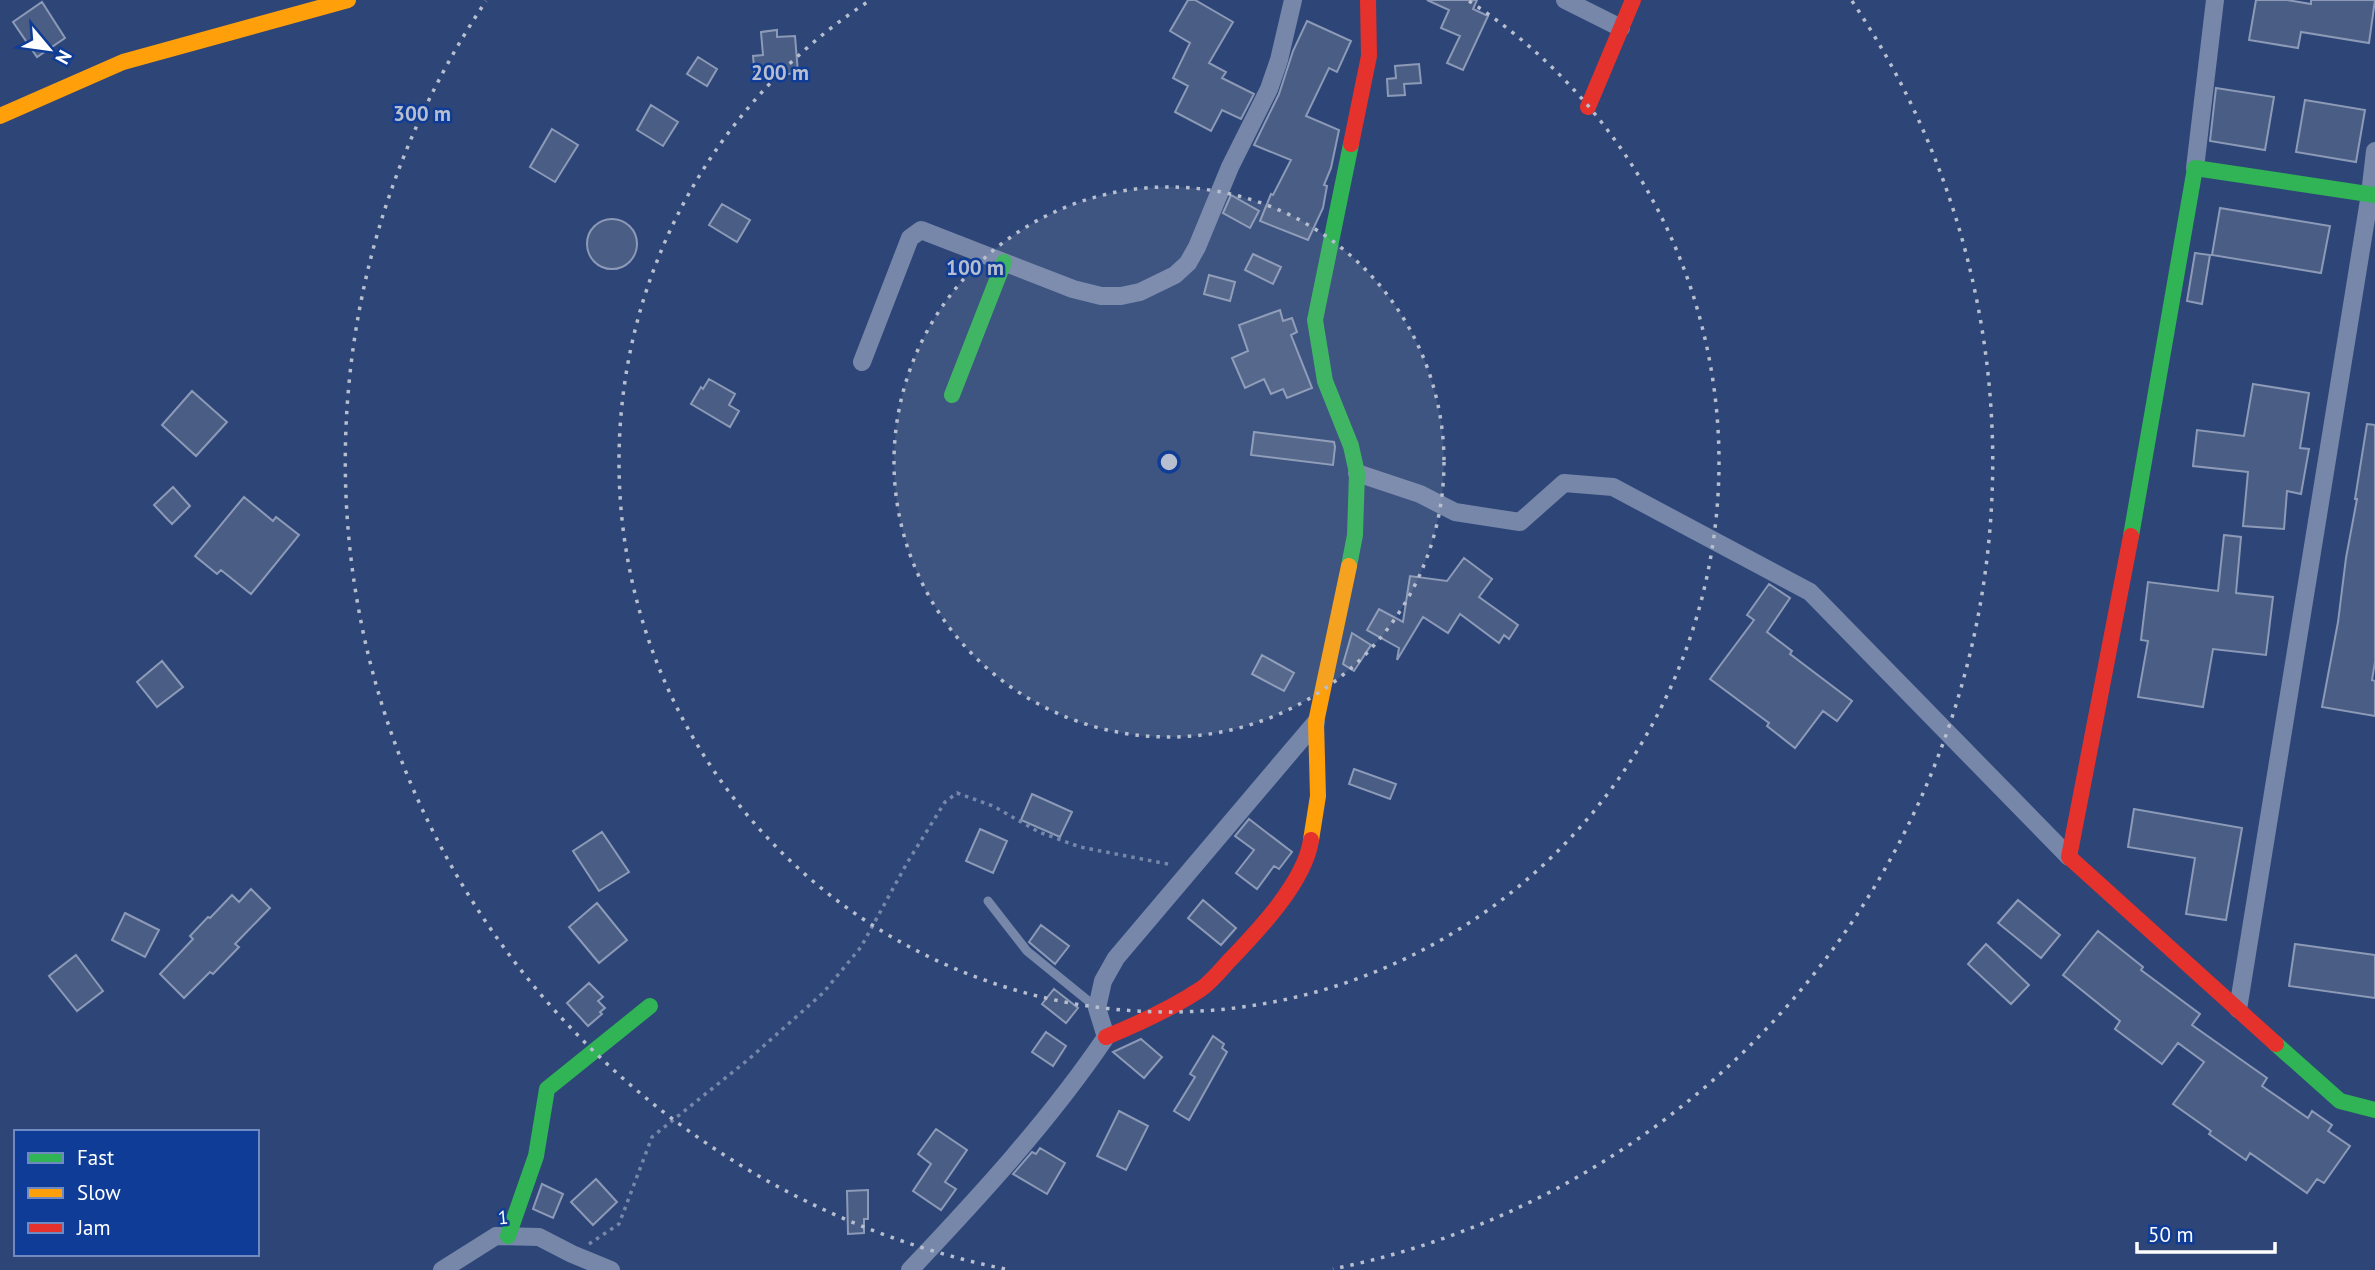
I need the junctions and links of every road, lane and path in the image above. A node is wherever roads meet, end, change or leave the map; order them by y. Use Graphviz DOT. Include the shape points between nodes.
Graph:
graph roads {
  1 [pos="348,0"];
  2 [pos="1293,0"];
  3 [pos="1368,0"];
  4 [pos="1565,0"];
  5 [pos="1633,0"];
  6 [pos="2215,0"];
  7 [pos="1621,29"];
  8 [pos="1588,107"];
  9 [pos="0,116"];
  10 [pos="2375,151"];
  11 [pos="2195,168"];
  12 [pos="2373,194"];
  13 [pos="1004,262"];
  14 [pos="862,362"];
  15 [pos="952,396"];
  16 [pos="1357,473"];
  17 [pos="1316,722"];
  18 [pos="2069,857"];
  19 [pos="1192,869"];
  20 [pos="988,901"];
  21 [pos="650,1006"];
  22 [pos="1097,1008"];
  23 [pos="2238,1009"];
  24 [pos="1106,1037"];
  25 [pos="2375,1110"];
  26 [pos="508,1236"];
  27 [pos="572,1254"];
  28 [pos="442,1270"];
  29 [pos="611,1270"];
  30 [pos="910,1270"];
  1 -- 9 [label="street" via="123,62"];
  2 -- 13 [label="street" via="1269,89 1197,247 1175,275 1139,292 1101,296"];
  3 -- 16 [label="street" via="1369,57 1315,320 1325,381"];
  4 -- 7 [label="street"];
  5 -- 7 [label="street"];
  6 -- 11 [label="street"];
  7 -- 8 [label="street"];
  10 -- 12 [label="street"];
  11 -- 12 [label="street"];
  11 -- 18 [label="street"];
  12 -- 23 [label="street"];
  13 -- 14 [label="street" via="921,230 910,238"];
  13 -- 15 [label="street"];
  16 -- 17 [label="street" via="1355,535"];
  16 -- 18 [label="street" via="1420,494 1455,512 1520,522 1564,484 1613,486 1810,592"];
  17 -- 19 [label="street"];
  17 -- 24 [label="street" via="1318,796 1310,849 1285,898 1204,987 1155,1017"];
  18 -- 23 [label="street"];
  19 -- 22 [label="street" via="1116,958 1103,981"];
  19 -- 27 [label="path" via="1080,847 957,793 945,802 861,947 823,993 652,1137 619,1224"];
  20 -- 22 [label="lane" via="1027,951"];
  21 -- 26 [label="street" via="547,1089 536,1156"];
  22 -- 24 [label="street"];
  23 -- 25 [label="street" via="2340,1101"];
  24 -- 30 [label="street" via="993,1182"];
  26 -- 27 [label="street, 1" via="539,1237"];
  26 -- 28 [label="street, 1" via="496,1236"];
  27 -- 29 [label="street, 1"];
}
